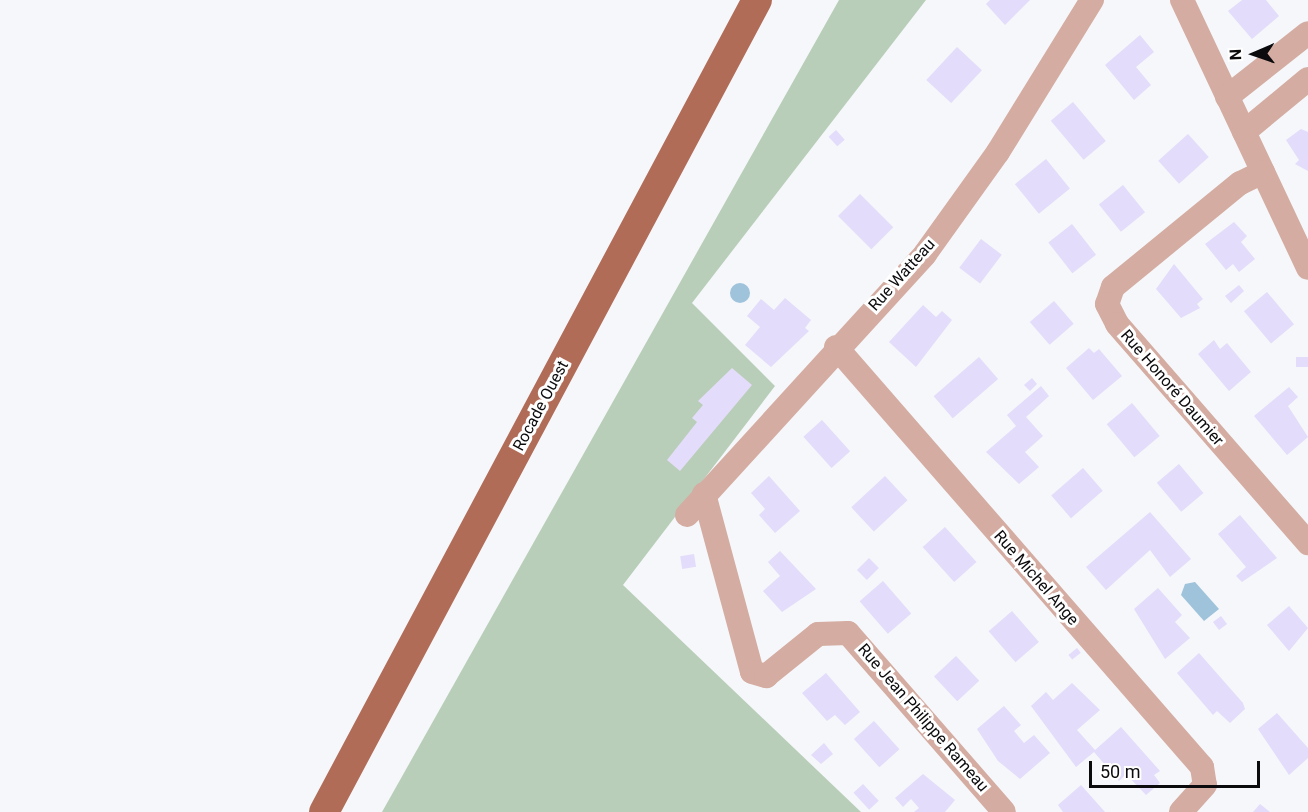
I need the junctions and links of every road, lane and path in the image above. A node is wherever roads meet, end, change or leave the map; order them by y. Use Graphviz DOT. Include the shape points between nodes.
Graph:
graph roads {
  1 [pos="757,0"];
  2 [pos="1182,0"];
  3 [pos="1094,4"];
  4 [pos="1308,33"];
  5 [pos="1308,79"];
  6 [pos="1227,97"];
  7 [pos="1244,132"];
  8 [pos="1263,172"];
  9 [pos="1308,268"];
  10 [pos="836,347"];
  11 [pos="704,494"];
  12 [pos="687,515"];
  13 [pos="1308,543"];
  14 [pos="324,812"];
  15 [pos="1004,812"];
  16 [pos="1181,812"];
  1 -- 14 [label="main road, Rocade Ouest"];
  2 -- 6 [label="street"];
  3 -- 10 [label="street, Rue Watteau" via="925,254"];
  4 -- 6 [label="street"];
  5 -- 7 [label="street"];
  6 -- 7 [label="street"];
  7 -- 8 [label="street"];
  8 -- 9 [label="street"];
  8 -- 13 [label="street, Rue Honoré Daumier" via="1240,183 1113,287 1107,304 1117,324"];
  10 -- 11 [label="street, Rue Watteau"];
  10 -- 16 [label="street, Rue Michel Ange" via="1202,767 1205,785"];
  11 -- 12 [label="street, Rue Watteau"];
  11 -- 15 [label="street, Rue Jean Philippe Rameau" via="752,672 766,676 818,634 848,633"];
}
